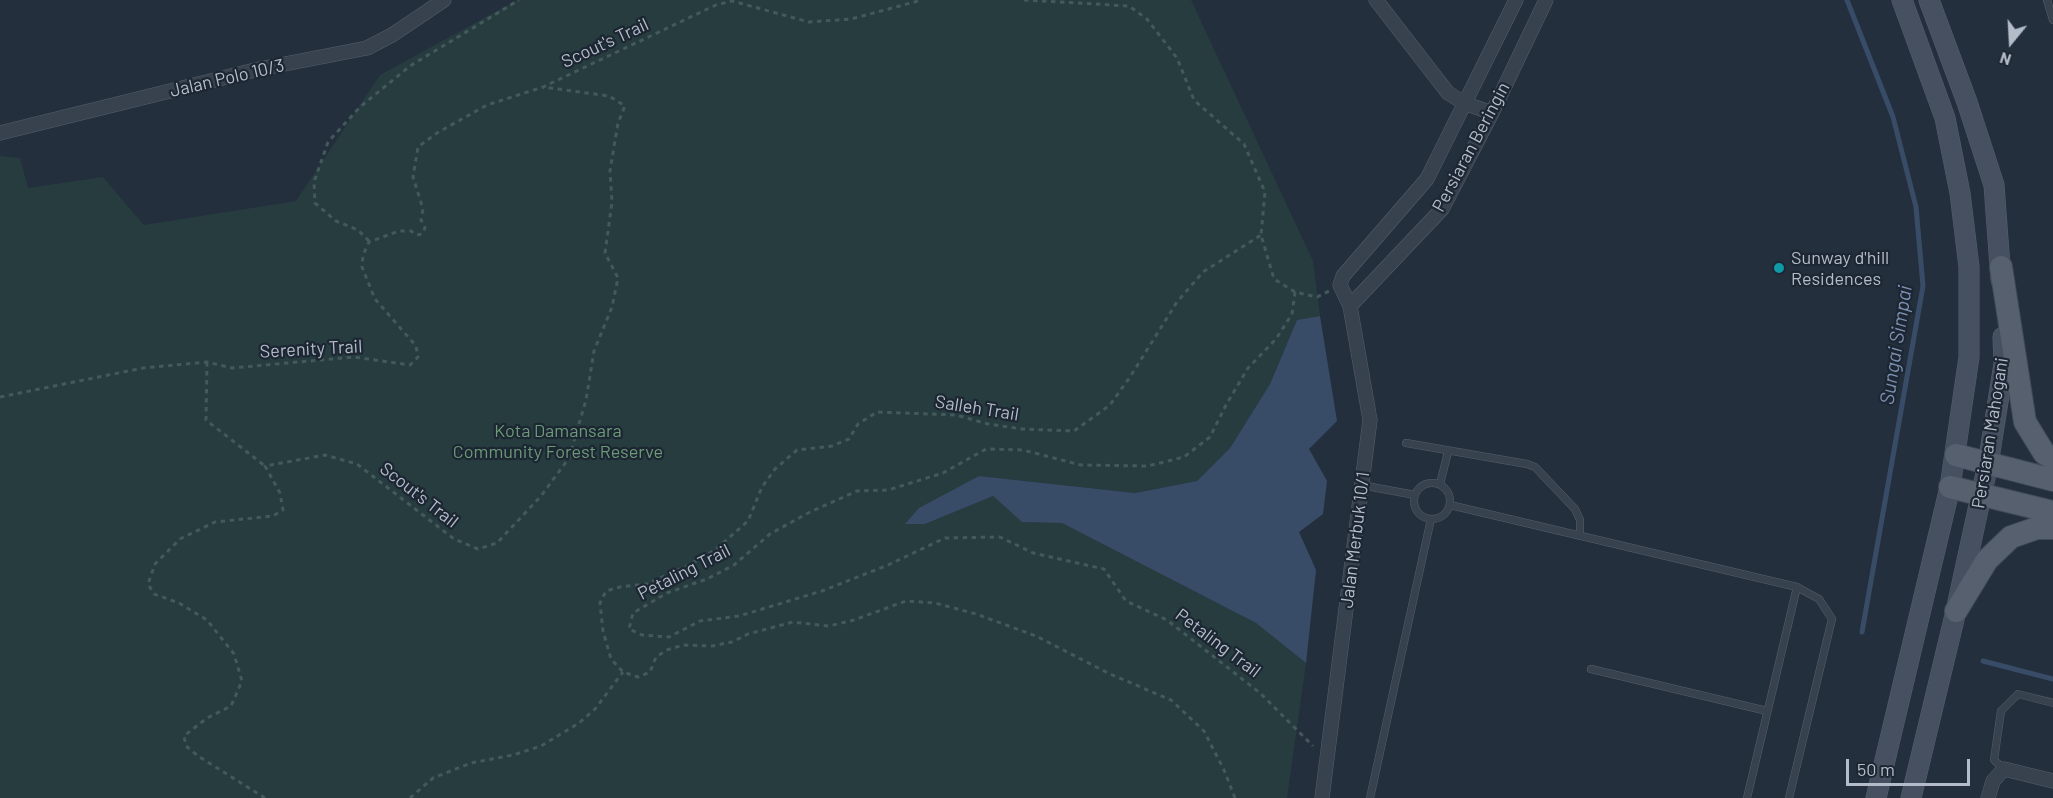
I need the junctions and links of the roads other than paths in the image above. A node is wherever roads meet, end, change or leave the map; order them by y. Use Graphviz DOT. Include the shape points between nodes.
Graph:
graph roads {
  1 [pos="444,0"];
  2 [pos="1376,0"];
  3 [pos="1516,0"];
  4 [pos="1546,0"];
  5 [pos="1902,0"];
  6 [pos="1929,0"];
  7 [pos="2047,0"];
  8 [pos="2053,20"];
  9 [pos="1464,103"];
  10 [pos="1492,113"];
  11 [pos="0,134"];
  12 [pos="2001,267"];
  13 [pos="1340,285"];
  14 [pos="1350,306"];
  15 [pos="1406,443"];
  16 [pos="1448,452"];
  17 [pos="1956,455"];
  18 [pos="2053,459"];
  19 [pos="1988,464"];
  20 [pos="2053,480"];
  21 [pos="1440,484"];
  22 [pos="1361,485"];
  23 [pos="1950,487"];
  24 [pos="1415,495"];
  25 [pos="1981,495"];
  26 [pos="1450,505"];
  27 [pos="2053,512"];
  28 [pos="1431,519"];
  29 [pos="2053,528"];
  30 [pos="1580,536"];
  31 [pos="1797,587"];
  32 [pos="1956,611"];
  33 [pos="1591,669"];
  34 [pos="2053,703"];
  35 [pos="1767,711"];
  36 [pos="2004,769"];
  37 [pos="2053,781"];
  38 [pos="1322,798"];
  39 [pos="1370,798"];
  40 [pos="1747,798"];
  41 [pos="1789,798"];
  42 [pos="1876,798"];
  43 [pos="1911,798"];
  44 [pos="1988,798"];
  1 -- 11 [label="street, Jalan Polo 10/3" via="367,48 258,69"];
  2 -- 9 [label="street" via="1448,93"];
  3 -- 9 [label="street, Persiaran Beringin"];
  4 -- 10 [label="street, Persiaran Beringin"];
  5 -- 17 [label="main road, Persiaran Mahogani" via="1945,118 1969,267 1969,357"];
  6 -- 12 [label="main road, Persiaran Mahogani" via="1994,185"];
  7 -- 8 [label="lane"];
  9 -- 10 [label="street"];
  9 -- 13 [label="street, Persiaran Beringin" via="1427,179 1343,276"];
  10 -- 14 [label="street, Persiaran Beringin" via="1442,209"];
  12 -- 18 [label="main road" via="2025,422 2044,453"];
  12 -- 19 [label="main road, Persiaran Mahogani" via="2004,364"];
  13 -- 14 [label="street, Jalan Merbuk 10/1"];
  14 -- 22 [label="street, Jalan Merbuk 10/1" via="1370,420"];
  15 -- 16 [label="lane"];
  16 -- 21 [label="lane"];
  16 -- 30 [label="lane" via="1535,467 1575,509"];
  17 -- 19 [label="main road"];
  17 -- 23 [label="main road, Persiaran Mahogani"];
  19 -- 20 [label="main road"];
  19 -- 25 [label="main road, Persiaran Mahogani"];
  21 -- 24 [label="lane" via="1427,483"];
  21 -- 26 [label="lane" via="1449,493"];
  22 -- 24 [label="lane"];
  22 -- 38 [label="street, Jalan Merbuk 10/1"];
  23 -- 25 [label="main road"];
  23 -- 42 [label="main road, Persiaran Mahogani"];
  24 -- 28 [label="lane" via="1418,511"];
  25 -- 27 [label="main road"];
  25 -- 32 [label="main road, Persiaran Mahogani"];
  26 -- 28 [label="lane" via="1443,515"];
  26 -- 30 [label="lane"];
  28 -- 39 [label="lane"];
  29 -- 32 [label="main road" via="2037,528 2011,537 1987,560"];
  30 -- 31 [label="lane"];
  31 -- 35 [label="lane"];
  31 -- 41 [label="lane" via="1819,599 1832,619"];
  32 -- 43 [label="main road, Persiaran Mahogani"];
  33 -- 35 [label="lane"];
  34 -- 36 [label="lane" via="2018,694 2001,711 1994,760"];
  35 -- 40 [label="lane"];
  36 -- 37 [label="street"];
  36 -- 44 [label="street" via="1992,781"];
}
